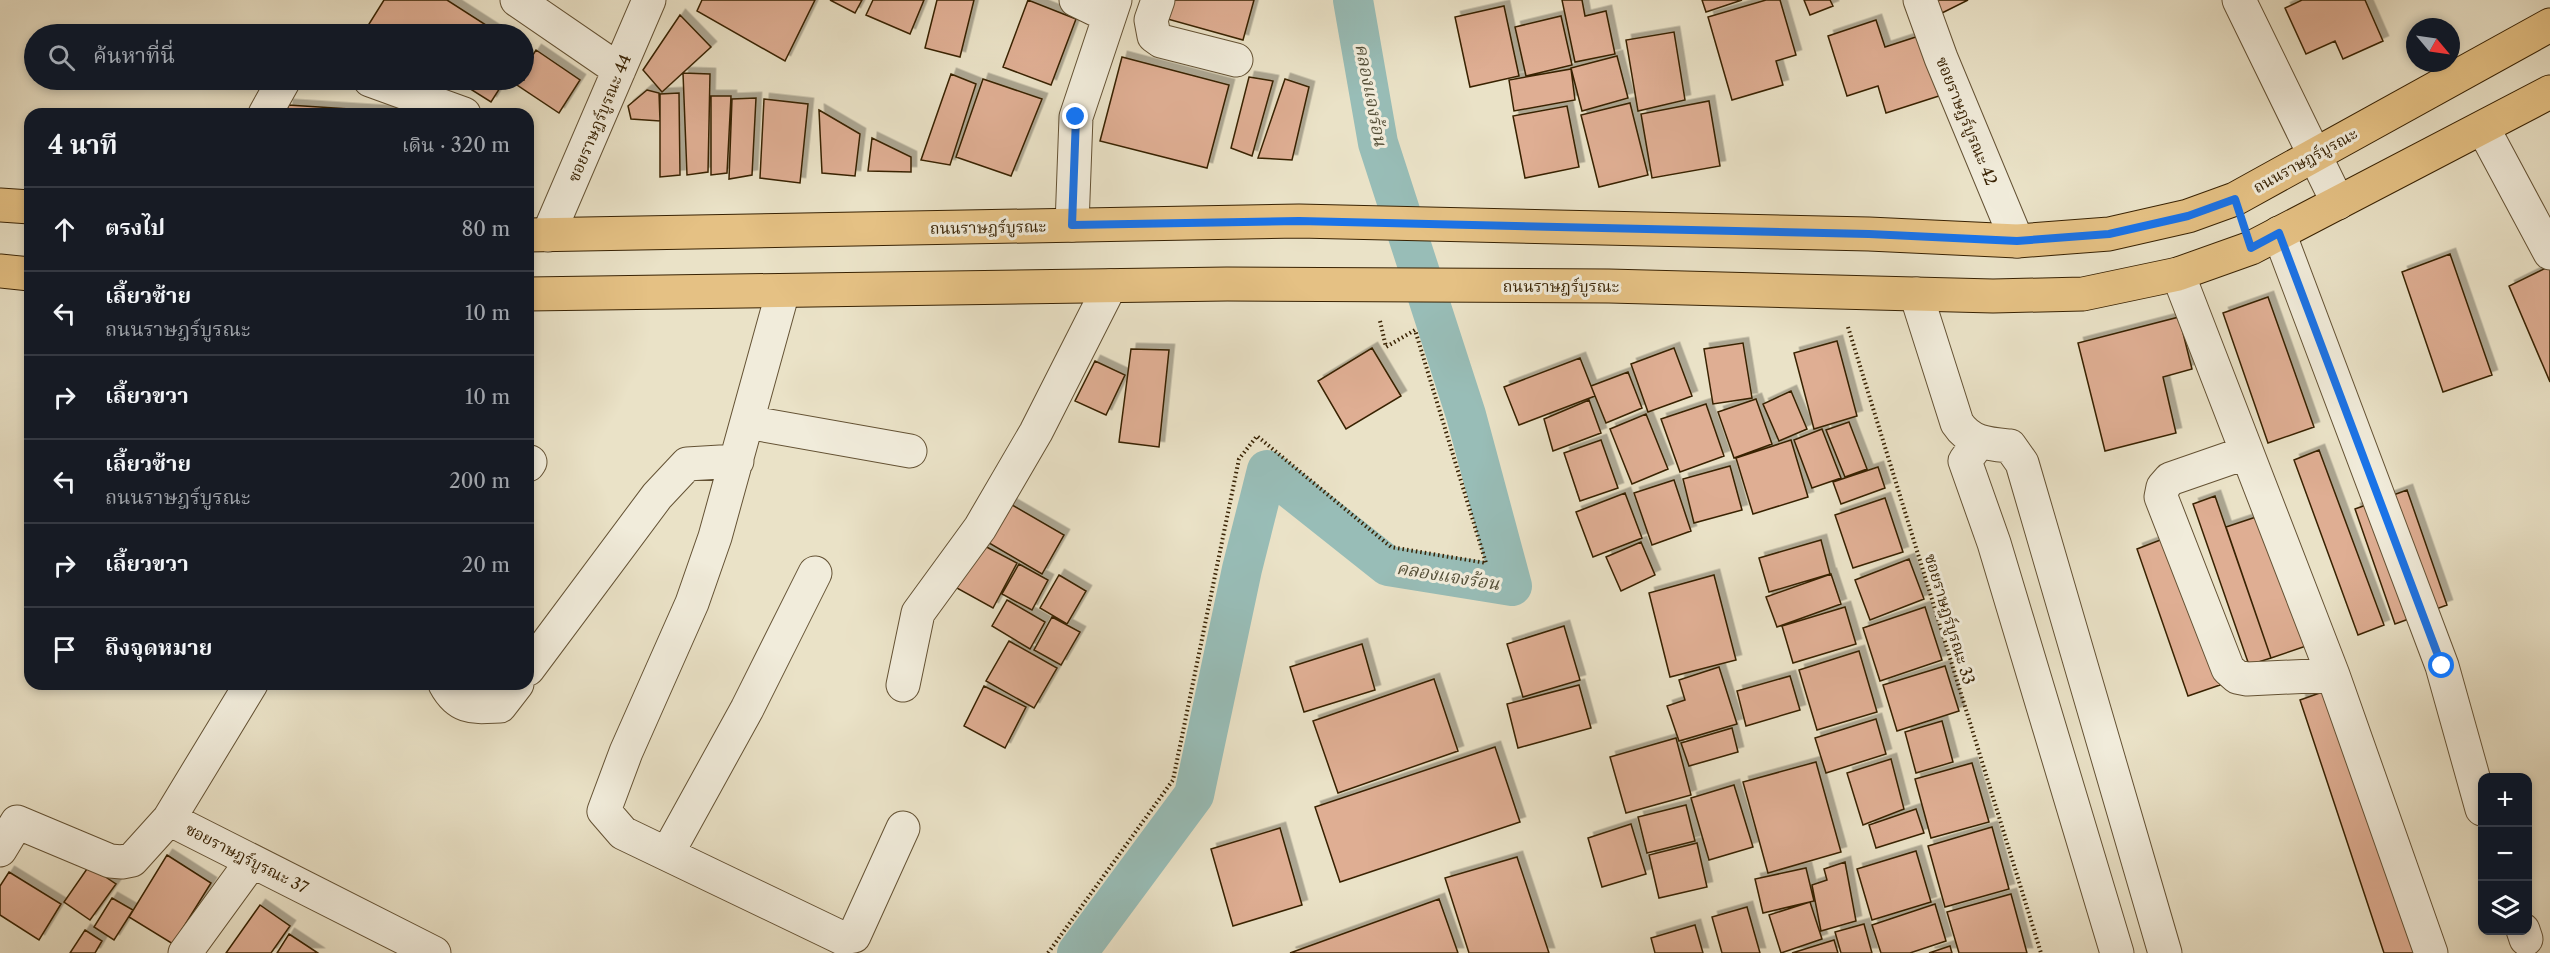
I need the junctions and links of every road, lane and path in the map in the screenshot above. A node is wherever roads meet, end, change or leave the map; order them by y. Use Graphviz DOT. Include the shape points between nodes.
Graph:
graph roads {
  1 [pos="517,0"];
  2 [pos="649,0"];
  3 [pos="1076,0"];
  4 [pos="1158,0"];
  5 [pos="1920,0"];
  6 [pos="2239,0"];
  7 [pos="1112,8"];
  8 [pos="2550,26"];
  9 [pos="1236,60"];
  10 [pos="619,70"];
  11 [pos="278,90"];
  12 [pos="398,90"];
  13 [pos="2550,92"];
  14 [pos="268,108"];
  15 [pos="447,108"];
  16 [pos="2482,128"];
  17 [pos="2316,154"];
  18 [pos="2235,199"];
  19 [pos="2338,203"];
  20 [pos="0,205"];
  21 [pos="24,207"];
  22 [pos="1072,225"];
  23 [pos="538,235"];
  24 [pos="2017,241"];
  25 [pos="2265,241"];
  26 [pos="2550,253"];
  27 [pos="0,271"];
  28 [pos="24,273"];
  29 [pos="2178,274"];
  30 [pos="1372,285"];
  31 [pos="1110,286"];
  32 [pos="783,291"];
  33 [pos="1837,292"];
  34 [pos="534,294"];
  35 [pos="1916,294"];
  36 [pos="747,422"];
  37 [pos="1978,443"];
  38 [pos="910,452"];
  39 [pos="2245,453"];
  40 [pos="736,461"];
  41 [pos="815,573"];
  42 [pos="534,661"];
  43 [pos="2333,675"];
  44 [pos="903,686"];
  45 [pos="247,690"];
  46 [pos="449,690"];
  47 [pos="512,690"];
  48 [pos="2478,795"];
  49 [pos="9,819"];
  50 [pos="169,819"];
  51 [pos="903,828"];
  52 [pos="0,850"];
  53 [pos="667,854"];
  54 [pos="252,861"];
  55 [pos="184,953"];
  56 [pos="434,953"];
  57 [pos="1048,953"];
  58 [pos="2041,953"];
  59 [pos="2117,953"];
  60 [pos="2165,953"];
  61 [pos="2430,953"];
  1 -- 10 [label="street"];
  2 -- 10 [label="street, ซอยราษฎร์บูรณะ 44"];
  3 -- 7 [label="street"];
  4 -- 9 [label="street" via="1151,20 1154,36"];
  5 -- 24 [label="street, ซอยราษฎร์บูรณะ 42"];
  6 -- 17 [label="street"];
  7 -- 22 [label="street" via="1076,117"];
  8 -- 17 [label="main road, ถนนราษฎร์บูรณะ"];
  10 -- 23 [label="street, ซอยราษฎร์บูรณะ 44"];
  11 -- 14 [label="street"];
  12 -- 15 [label="street"];
  13 -- 16 [label="main road, ถนนราษฎร์บูรณะ"];
  16 -- 19 [label="main road, ถนนราษฎร์บูรณะ"];
  16 -- 26 [label="street"];
  17 -- 18 [label="main road, ถนนราษฎร์บูรณะ"];
  17 -- 19 [label="street"];
  18 -- 24 [label="main road, ถนนราษฎร์บูรณะ" via="2188,216 2109,234"];
  18 -- 25 [label="main road"];
  19 -- 25 [label="main road, ถนนราษฎร์บูรณะ"];
  20 -- 21 [label="main road"];
  22 -- 23 [label="main road, ถนนราษฎร์บูรณะ"];
  22 -- 24 [label="main road, ถนนราษฎร์บูรณะ" via="1299,221"];
  25 -- 29 [label="main road, ถนนราษฎร์บูรณะ"];
  25 -- 48 [label="street" via="2442,666"];
  27 -- 28 [label="main road"];
  29 -- 35 [label="main road, ถนนราษฎร์บูรณะ" via="2082,294"];
  29 -- 39 [label="street"];
  30 -- 31 [label="main road, ถนนราษฎร์บูรณะ"];
  30 -- 33 [label="main road, ถนนราษฎร์บูรณะ"];
  30 -- 57 [label="path" via="1386,348 1415,330 1486,563 1391,547 1257,436 1239,459 1173,780"];
  31 -- 32 [label="main road, ถนนราษฎร์บูรณะ"];
  31 -- 44 [label="street" via="1036,432 980,528 918,613"];
  32 -- 34 [label="main road, ถนนราษฎร์บูรณะ"];
  32 -- 36 [label="street"];
  33 -- 35 [label="main road, ถนนราษฎร์บูรณะ"];
  33 -- 58 [label="path, ซอยราษฎร์บูรณะ 33"];
  35 -- 37 [label="street" via="1957,423"];
  36 -- 38 [label="street"];
  36 -- 40 [label="street"];
  37 -- 59 [label="street" via="1965,461 1994,543"];
  37 -- 60 [label="street" via="2010,446 2022,463"];
  39 -- 43 [label="street"];
  39 -- 43 [label="street" via="2170,479 2161,497 2228,669 2236,677 2247,679"];
  40 -- 42 [label="street" via="687,464 657,496"];
  40 -- 53 [label="street" via="716,537 692,603 604,811 623,833"];
  41 -- 53 [label="street" via="747,709"];
  43 -- 61 [label="street"];
  45 -- 50 [label="street, ซอยราษฎร์บูรณะ 37"];
  46 -- 47 [label="street" via="469,707 500,706"];
  49 -- 50 [label="street" via="110,861 123,862 132,860"];
  49 -- 52 [label="street"];
  50 -- 54 [label="street, ซอยราษฎร์บูรณะ 37"];
  51 -- 53 [label="street" via="854,936 842,938"];
  54 -- 55 [label="street"];
  54 -- 56 [label="street, ซอยราษฎร์บูรณะ 37"];
}
